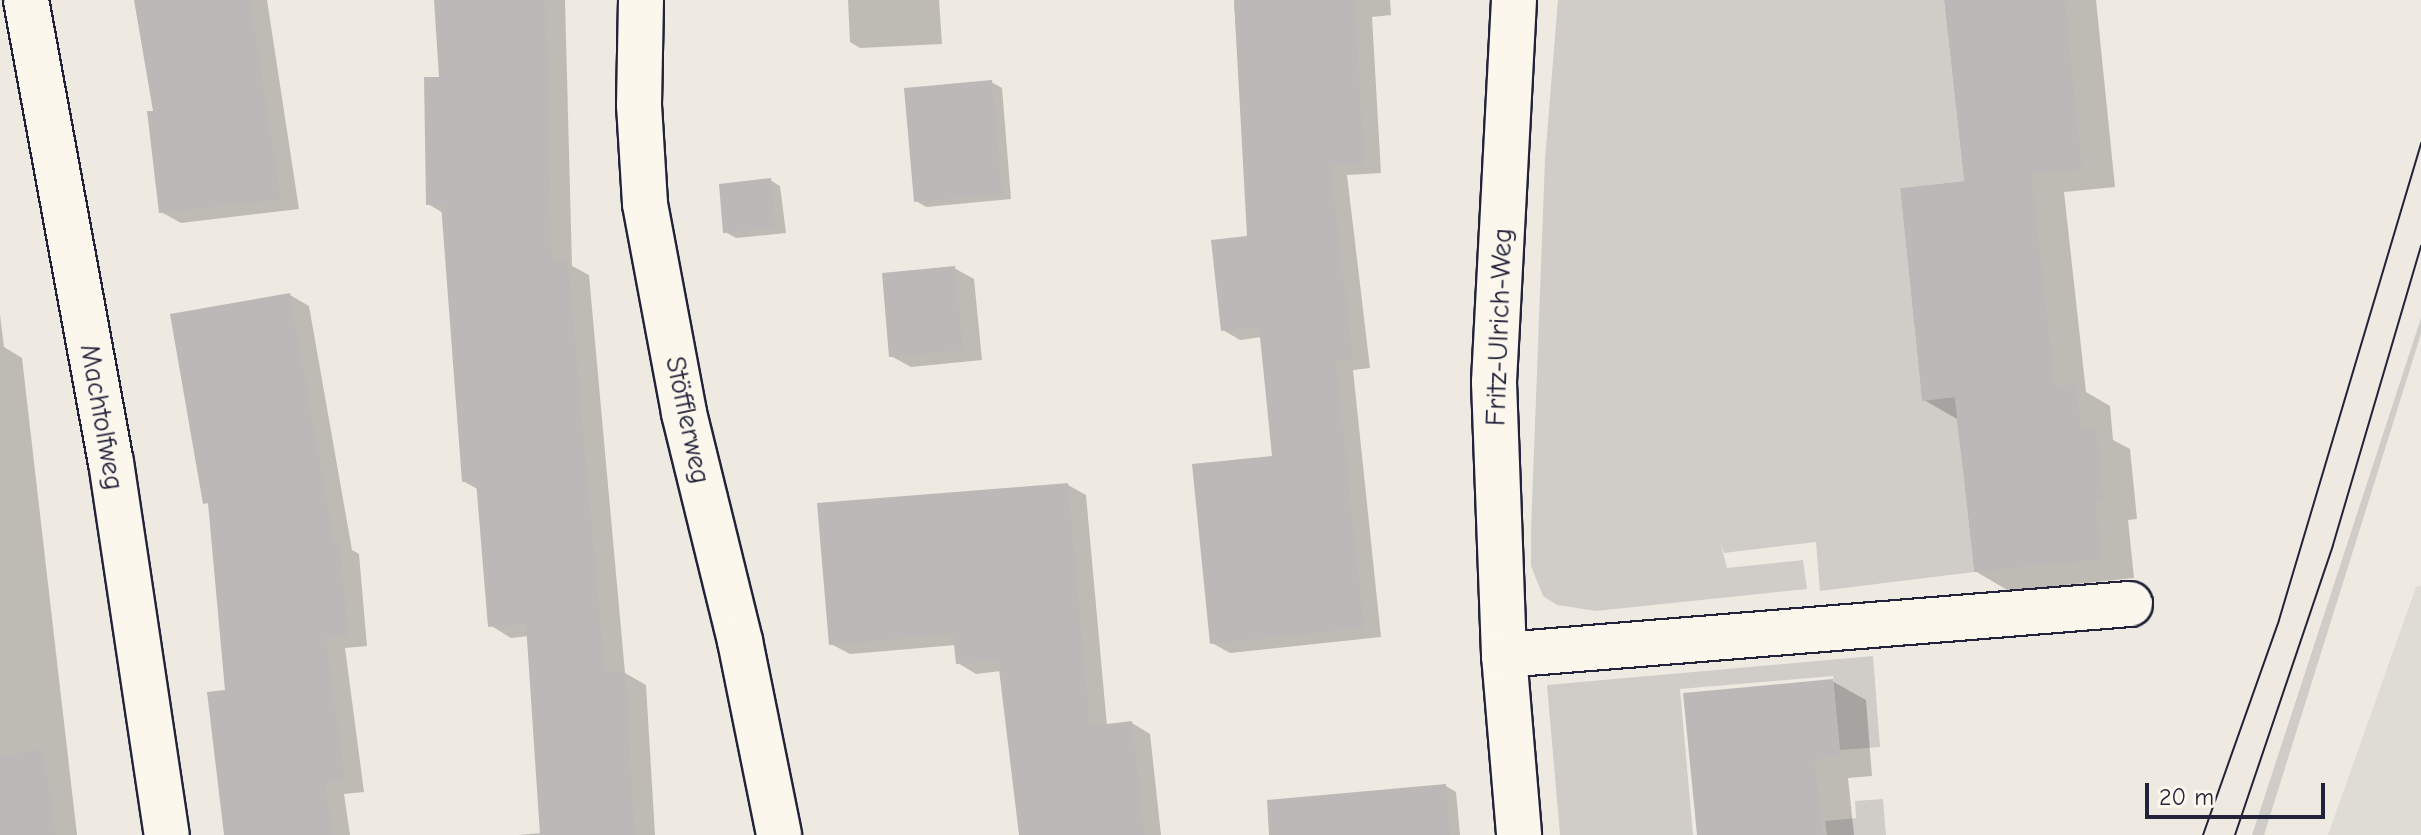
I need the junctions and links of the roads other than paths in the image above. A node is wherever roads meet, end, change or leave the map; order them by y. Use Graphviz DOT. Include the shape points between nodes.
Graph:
graph roads {
  1 [pos="26,0"];
  2 [pos="641,0"];
  3 [pos="1514,0"];
  4 [pos="2130,604"];
  5 [pos="1504,655"];
  6 [pos="167,835"];
  7 [pos="779,835"];
  8 [pos="1519,835"];
  1 -- 6 [label="street, Machtolfweg" via="111,462"];
  2 -- 7 [label="street, Stöfflerweg" via="639,105 645,204 684,413 740,641"];
  3 -- 5 [label="street, Fritz-Ulrich-Weg" via="1494,382"];
  4 -- 5 [label="street"];
  5 -- 8 [label="street, Fritz-Ulrich-Weg"];
}
